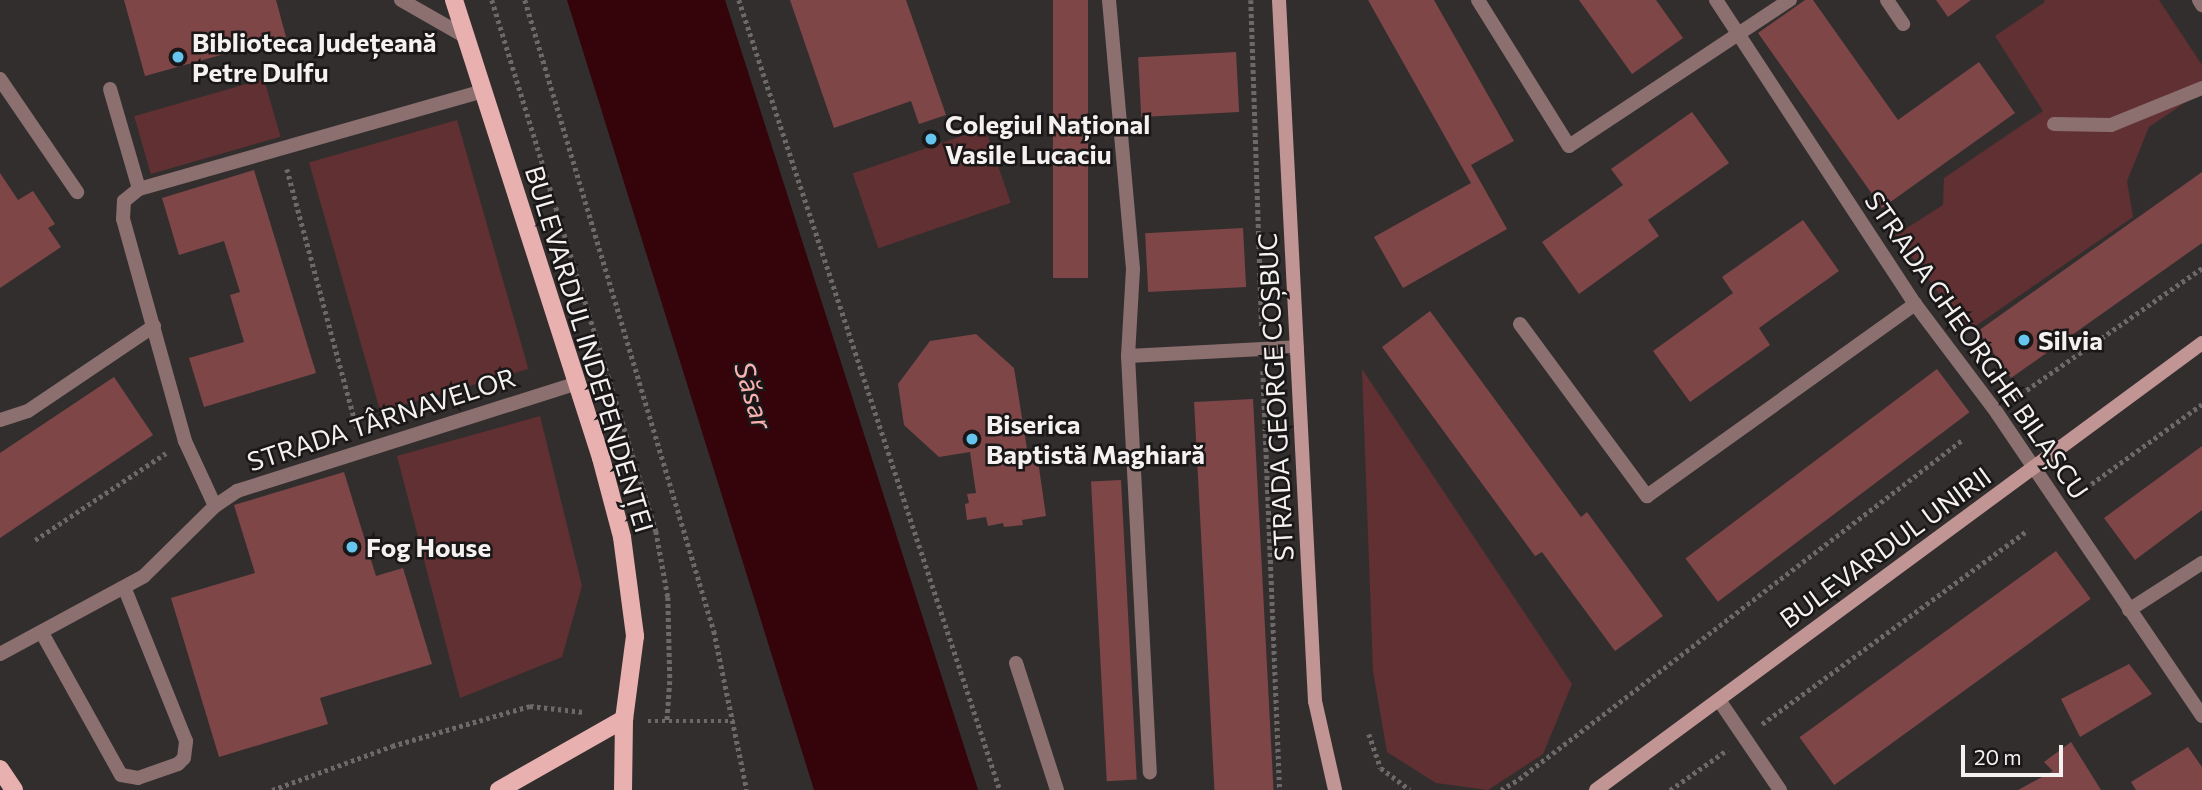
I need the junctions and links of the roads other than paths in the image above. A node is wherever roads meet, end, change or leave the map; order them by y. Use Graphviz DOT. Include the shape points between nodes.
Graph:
graph roads {
  1 [pos="401,0"];
  2 [pos="454,0"];
  3 [pos="1109,0"];
  4 [pos="1279,0"];
  5 [pos="1478,0"];
  6 [pos="1716,0"];
  7 [pos="1790,0"];
  8 [pos="1887,0"];
  9 [pos="2199,0"];
  10 [pos="2202,5"];
  11 [pos="1903,24"];
  12 [pos="1738,35"];
  13 [pos="466,37"];
  14 [pos="0,79"];
  15 [pos="2202,88"];
  16 [pos="110,89"];
  17 [pos="483,91"];
  18 [pos="2054,124"];
  19 [pos="139,189"];
  20 [pos="77,192"];
  21 [pos="1915,304"];
  22 [pos="1520,324"];
  23 [pos="154,326"];
  24 [pos="2202,343"];
  25 [pos="1297,347"];
  26 [pos="1128,356"];
  27 [pos="577,383"];
  28 [pos="0,420"];
  29 [pos="2032,469"];
  30 [pos="215,506"];
  31 [pos="2202,563"];
  32 [pos="125,589"];
  33 [pos="2129,610"];
  34 [pos="42,633"];
  35 [pos="0,654"];
  36 [pos="1016,663"];
  37 [pos="1718,700"];
  38 [pos="2202,716"];
  39 [pos="624,719"];
  40 [pos="0,769"];
  41 [pos="1150,772"];
  42 [pos="14,790"];
  43 [pos="499,790"];
  44 [pos="623,790"];
  45 [pos="1057,790"];
  46 [pos="1335,790"];
  47 [pos="1596,790"];
  48 [pos="1780,790"];
  1 -- 13 [label="street"];
  2 -- 13 [label="main road, BULEVARDUL INDEPENDENȚEI"];
  3 -- 26 [label="street" via="1133,269"];
  4 -- 25 [label="main road, STRADA GEORGE COȘBUC"];
  5 -- 12 [label="street" via="1569,146"];
  6 -- 12 [label="street, STRADA GHEORGHE BILAȘCU"];
  7 -- 12 [label="street"];
  8 -- 11 [label="street"];
  9 -- 10 [label="street"];
  12 -- 21 [label="street, STRADA GHEORGHE BILAȘCU"];
  13 -- 17 [label="main road, BULEVARDUL INDEPENDENȚEI"];
  14 -- 20 [label="street"];
  15 -- 18 [label="street" via="2111,125"];
  16 -- 19 [label="street"];
  17 -- 19 [label="street"];
  17 -- 27 [label="main road, BULEVARDUL INDEPENDENȚEI"];
  19 -- 23 [label="street" via="124,201 122,209"];
  21 -- 22 [label="street" via="1647,496"];
  21 -- 29 [label="street, STRADA GHEORGHE BILAȘCU" via="1997,413"];
  23 -- 28 [label="street" via="28,411"];
  23 -- 30 [label="street" via="185,441"];
  24 -- 29 [label="main road, BULEVARDUL UNIRII"];
  25 -- 26 [label="street"];
  25 -- 46 [label="main road, STRADA GEORGE COȘBUC" via="1315,701"];
  26 -- 41 [label="street"];
  27 -- 30 [label="street, STRADA TÂRNAVELOR" via="265,480"];
  27 -- 39 [label="main road, BULEVARDUL INDEPENDENȚEI" via="622,537 632,604 635,636"];
  29 -- 33 [label="street, STRADA GHEORGHE BILAȘCU"];
  29 -- 37 [label="main road, BULEVARDUL UNIRII"];
  30 -- 32 [label="street, STRADA TÂRNAVELOR" via="164,559"];
  31 -- 33 [label="street"];
  32 -- 34 [label="street, STRADA TÂRNAVELOR"];
  32 -- 34 [label="street" via="186,741 184,758 178,764 138,778 121,775"];
  33 -- 38 [label="street, STRADA GHEORGHE BILAȘCU"];
  34 -- 35 [label="street, STRADA TÂRNAVELOR"];
  36 -- 45 [label="street"];
  37 -- 47 [label="main road, BULEVARDUL UNIRII"];
  37 -- 48 [label="street"];
  39 -- 43 [label="main road"];
  39 -- 44 [label="main road, BULEVARDUL INDEPENDENȚEI"];
  40 -- 42 [label="main road"];
}
